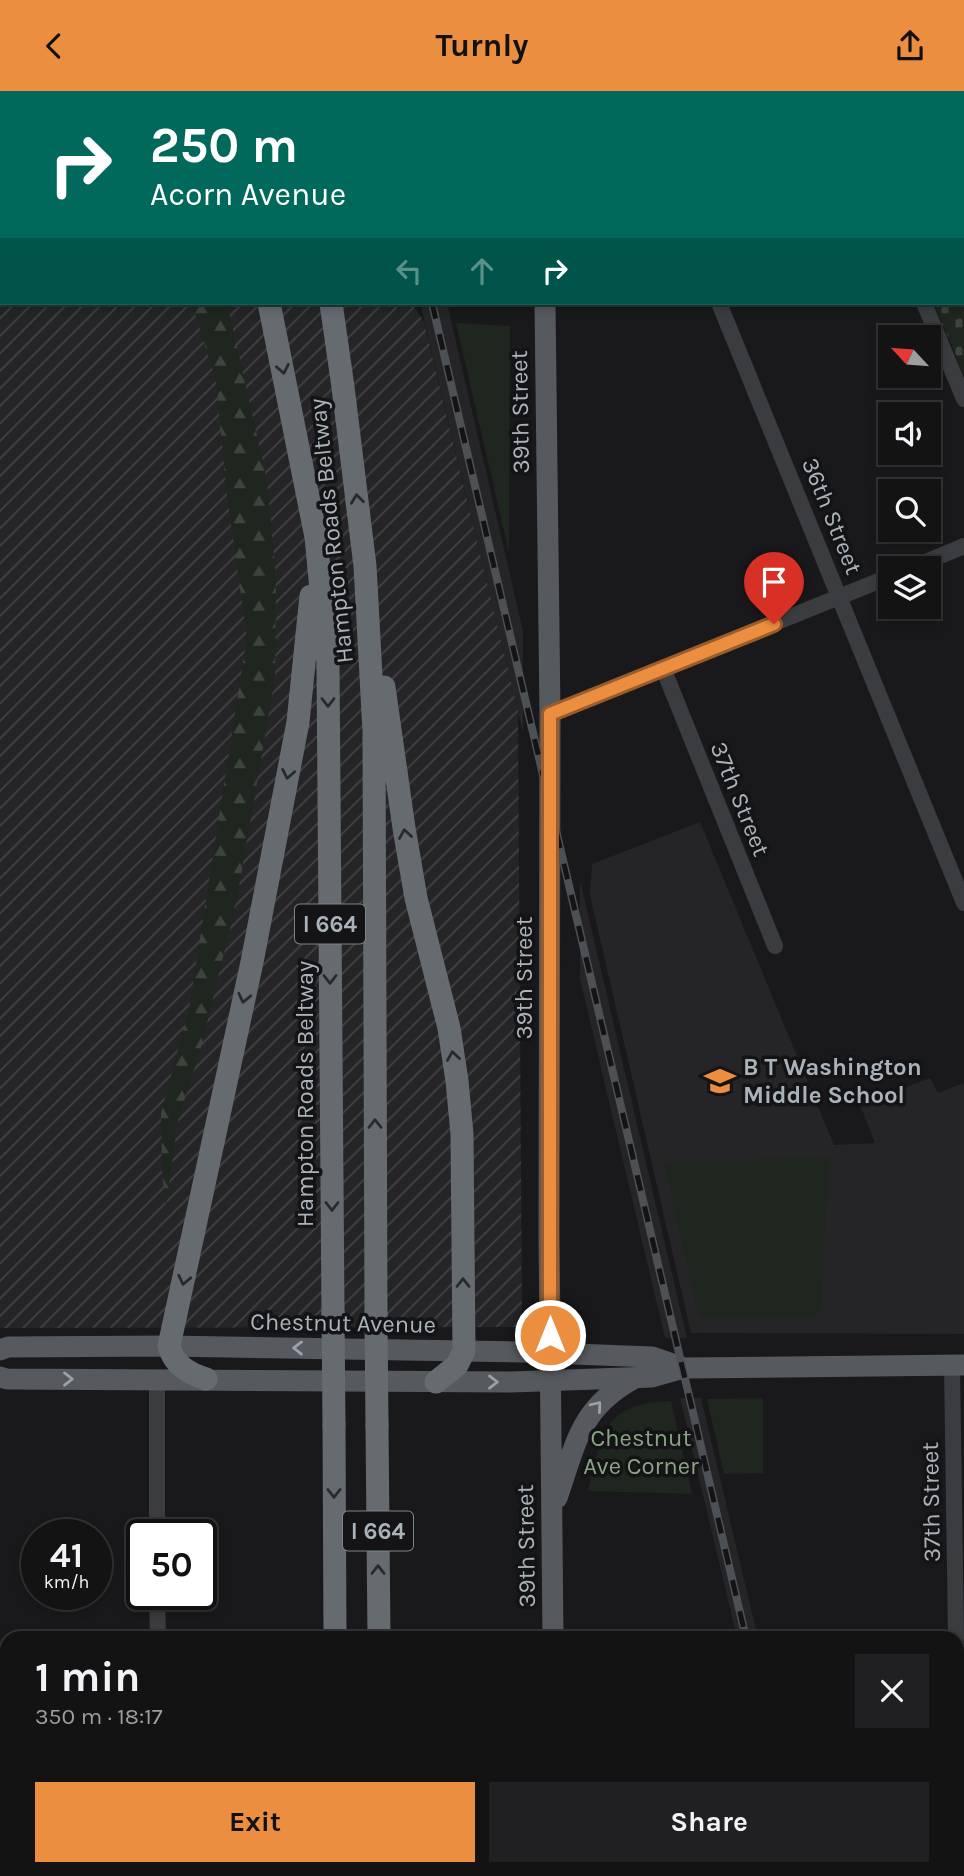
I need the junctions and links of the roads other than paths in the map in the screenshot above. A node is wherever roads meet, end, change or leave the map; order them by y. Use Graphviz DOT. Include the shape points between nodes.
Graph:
graph roads {
  1 [pos="270,305"];
  2 [pos="331,305"];
  3 [pos="720,305"];
  4 [pos="927,309"];
  5 [pos="545,311"];
  6 [pos="964,399"];
  7 [pos="316,537"];
  8 [pos="964,546"];
  9 [pos="940,556"];
  10 [pos="365,566"];
  11 [pos="878,581"];
  12 [pos="840,597"];
  13 [pos="663,668"];
  14 [pos="550,714"];
  15 [pos="964,903"];
  16 [pos="775,946"];
  17 [pos="169,1346"];
  18 [pos="0,1350"];
  19 [pos="464,1351"];
  20 [pos="550,1353"];
  21 [pos="958,1365"];
  22 [pos="684,1368"];
  23 [pos="0,1377"];
  24 [pos="634,1378"];
  25 [pos="157,1379"];
  26 [pos="206,1379"];
  27 [pos="551,1381"];
  28 [pos="436,1382"];
  29 [pos="552,1513"];
  30 [pos="157,1519"];
  31 [pos="158,1610"];
  32 [pos="158,1631"];
  33 [pos="335,1631"];
  34 [pos="379,1631"];
  35 [pos="553,1631"];
  36 [pos="956,1631"];
  1 -- 7 [label="highway, Hampton Roads Beltway / I 664, one-way"];
  10 -- 2 [label="highway, Hampton Roads Beltway / I 664, one-way"];
  3 -- 12 [label="street, 36th Street"];
  4 -- 6 [label="street"];
  5 -- 14 [label="main road, 39th Street"];
  7 -- 17 [label="highway, one-way" via="298,722 252,962"];
  7 -- 33 [label="highway, Hampton Roads Beltway / I 664, one-way, bridge" via="328,663"];
  8 -- 9 [label="street"];
  19 -- 10 [label="highway, one-way" via="462,1134 457,1081 449,1028 416,898"];
  34 -- 10 [label="highway, Hampton Roads Beltway / I 664, one-way, bridge" via="374,731"];
  11 -- 12 [label="street"];
  12 -- 13 [label="street"];
  12 -- 15 [label="street, 36th Street"];
  13 -- 14 [label="street"];
  13 -- 16 [label="street, 37th Street"];
  14 -- 20 [label="main road, 39th Street"];
  17 -- 18 [label="main road, Chestnut Avenue"];
  19 -- 17 [label="main road, Chestnut Avenue, one-way"];
  17 -- 26 [label="highway" via="176,1362"];
  19 -- 20 [label="main road, Chestnut Avenue"];
  19 -- 28 [label="highway" via="457,1365"];
  20 -- 22 [label="main road, Chestnut Avenue" via="652,1357"];
  20 -- 27 [label="main road, 39th Street"];
  21 -- 22 [label="main road, Chestnut Avenue"];
  21 -- 36 [label="street, 37th Street"];
  22 -- 24 [label="main road, Chestnut Avenue"];
  23 -- 25 [label="main road, Chestnut Avenue, one-way"];
  24 -- 27 [label="main road, Chestnut Avenue"];
  29 -- 24 [label="main road, one-way" via="590,1414 613,1390"];
  25 -- 26 [label="main road, Chestnut Avenue"];
  25 -- 30 [label="street"];
  26 -- 28 [label="main road, Chestnut Avenue"];
  28 -- 27 [label="main road, Chestnut Avenue, one-way"];
  27 -- 29 [label="main road, 39th Street"];
  29 -- 35 [label="main road, 39th Street"];
  31 -- 32 [label="street"];
}
